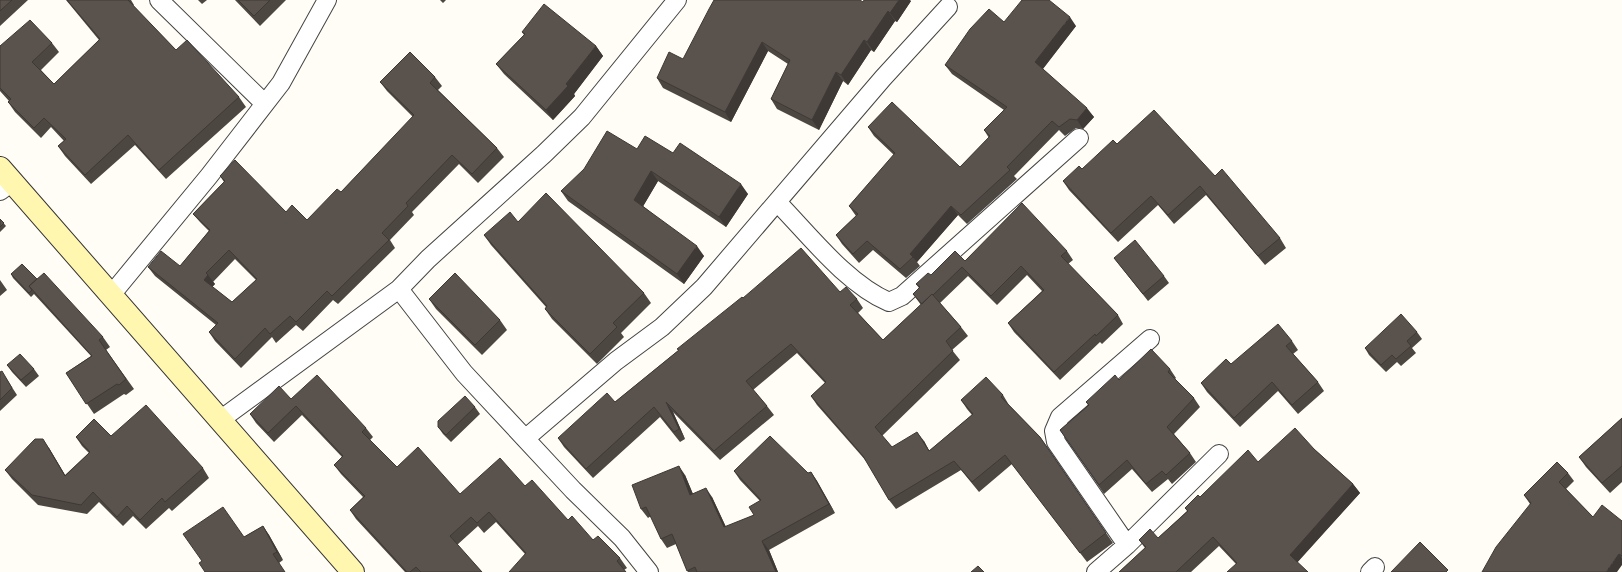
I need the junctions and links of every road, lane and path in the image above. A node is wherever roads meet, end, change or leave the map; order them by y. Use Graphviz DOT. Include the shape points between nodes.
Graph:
graph roads {
  1 [pos="159,0"];
  2 [pos="327,0"];
  3 [pos="677,0"];
  4 [pos="948,7"];
  5 [pos="264,103"];
  6 [pos="1079,138"];
  7 [pos="4,181"];
  8 [pos="778,203"];
  9 [pos="399,288"];
  10 [pos="111,295"];
  11 [pos="1150,339"];
  12 [pos="220,420"];
  13 [pos="526,438"];
  14 [pos="1218,454"];
  15 [pos="1127,545"];
  16 [pos="353,572"];
  17 [pos="649,572"];
  18 [pos="1096,572"];
  1 -- 5 [label="street"];
  2 -- 5 [label="street" via="281,83"];
  3 -- 9 [label="street" via="582,117"];
  4 -- 8 [label="street" via="882,78"];
  5 -- 10 [label="street" via="209,176"];
  6 -- 8 [label="street" via="902,296 889,302 874,296 856,283"];
  7 -- 10 [label="main road"];
  8 -- 13 [label="street" via="704,287 662,327 616,361"];
  9 -- 12 [label="street"];
  9 -- 13 [label="street" via="464,373"];
  10 -- 12 [label="main road"];
  11 -- 15 [label="street" via="1060,417 1054,431 1056,442"];
  12 -- 16 [label="main road"];
  13 -- 17 [label="street" via="573,490 622,538"];
  14 -- 15 [label="street"];
  15 -- 18 [label="street"];
}
